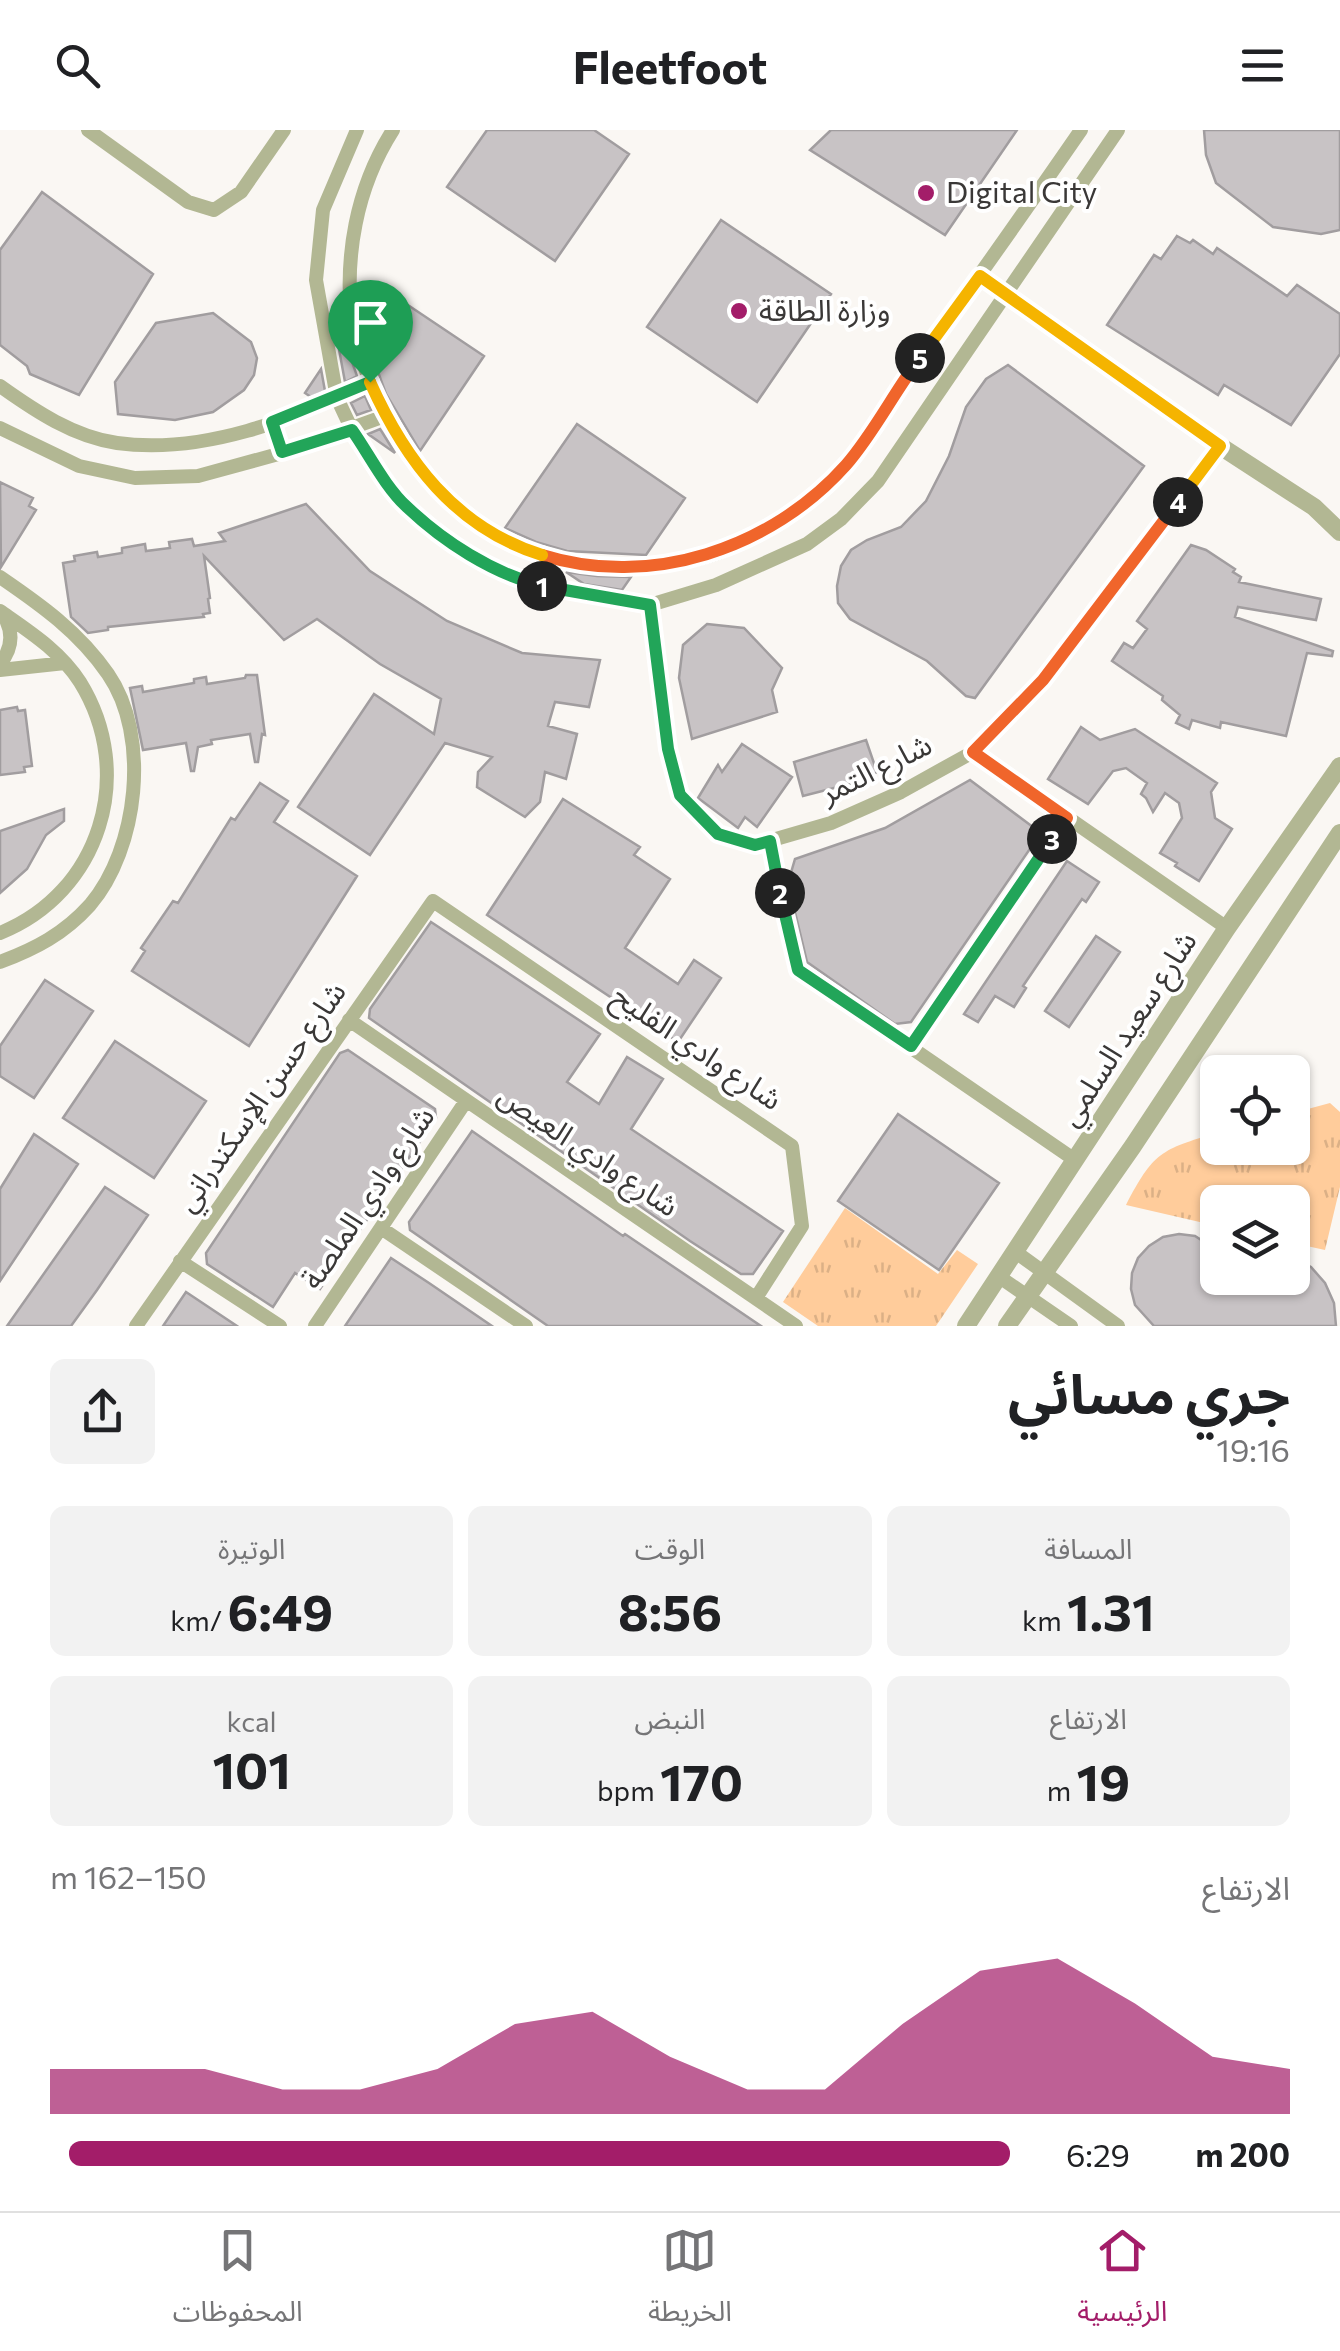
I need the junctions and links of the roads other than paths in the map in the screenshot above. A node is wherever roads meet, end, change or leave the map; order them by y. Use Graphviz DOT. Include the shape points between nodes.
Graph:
graph roads {
  1 [pos="88,130"];
  2 [pos="284,130"];
  3 [pos="357,130"];
  4 [pos="394,130"];
  5 [pos="1081,130"];
  6 [pos="1118,130"];
  7 [pos="980,276"];
  8 [pos="1007,296"];
  9 [pos="370,382"];
  10 [pos="0,386"];
  11 [pos="338,398"];
  12 [pos="385,416"];
  13 [pos="272,422"];
  14 [pos="0,428"];
  15 [pos="352,430"];
  16 [pos="1220,446"];
  17 [pos="282,452"];
  18 [pos="1314,507"];
  19 [pos="1340,516"];
  20 [pos="1340,532"];
  21 [pos="0,577"];
  22 [pos="650,605"];
  23 [pos="0,611"];
  24 [pos="65,663"];
  25 [pos="0,667"];
  26 [pos="973,752"];
  27 [pos="1340,766"];
  28 [pos="135,771"];
  29 [pos="106,774"];
  30 [pos="1067,818"];
  31 [pos="1340,833"];
  32 [pos="770,841"];
  33 [pos="433,901"];
  34 [pos="1227,928"];
  35 [pos="0,933"];
  36 [pos="0,962"];
  37 [pos="350,1020"];
  38 [pos="911,1046"];
  39 [pos="466,1101"];
  40 [pos="1075,1160"];
  41 [pos="382,1228"];
  42 [pos="1018,1252"];
  43 [pos="180,1261"];
  44 [pos="1044,1272"];
  45 [pos="1000,1278"];
  46 [pos="1028,1295"];
  47 [pos="756,1298"];
  48 [pos="136,1326"];
  49 [pos="280,1326"];
  50 [pos="316,1326"];
  51 [pos="526,1326"];
  52 [pos="796,1326"];
  53 [pos="966,1326"];
  54 [pos="1007,1326"];
  55 [pos="1071,1326"];
  56 [pos="1118,1326"];
  1 -- 2 [label="street" via="188,202 214,210 241,192"];
  3 -- 11 [label="street" via="323,210 316,280"];
  4 -- 9 [label="street" via="375,158 354,229 352,328"];
  5 -- 7 [label="street"];
  6 -- 8 [label="street"];
  7 -- 8 [label="street"];
  7 -- 12 [label="street" via="846,464 775,524 696,558 602,566 529,551 462,511 422,475"];
  8 -- 16 [label="street"];
  8 -- 22 [label="street" via="878,482 840,519 808,544 716,585"];
  9 -- 11 [label="street"];
  9 -- 12 [label="street"];
  10 -- 13 [label="street" via="66,426 117,443 200,443"];
  11 -- 13 [label="street"];
  11 -- 15 [label="street"];
  12 -- 15 [label="street"];
  13 -- 17 [label="street"];
  14 -- 17 [label="street" via="79,466 135,478 198,476"];
  15 -- 17 [label="street"];
  15 -- 22 [label="street" via="404,505 468,554 518,580"];
  16 -- 18 [label="street"];
  16 -- 26 [label="street, شارع التمر" via="1043,680"];
  18 -- 19 [label="street"];
  18 -- 20 [label="street"];
  21 -- 28 [label="street" via="68,625 110,676 131,730"];
  22 -- 32 [label="street, شارع التمر" via="680,795 718,834 755,845"];
  23 -- 24 [label="street"];
  23 -- 25 [label="street" via="11,638"];
  24 -- 25 [label="street"];
  24 -- 29 [label="street" via="100,730"];
  26 -- 30 [label="street"];
  26 -- 32 [label="street, شارع التمر" via="831,823"];
  27 -- 34 [label="street, شارع سعيد السلمي"];
  28 -- 29 [label="street"];
  28 -- 36 [label="street" via="127,833 91,904 38,947"];
  29 -- 35 [label="street" via="95,844 61,896"];
  30 -- 34 [label="street"];
  30 -- 38 [label="street"];
  31 -- 44 [label="street"];
  32 -- 38 [label="street" via="798,970"];
  33 -- 37 [label="street, شارع حسن الإسكندراني"];
  33 -- 47 [label="street, شارع وادي الفليح" via="792,1146 802,1226"];
  34 -- 40 [label="street, شارع سعيد السلمي"];
  37 -- 39 [label="street, شارع وادي العيص"];
  37 -- 43 [label="street, شارع حسن الإسكندراني"];
  38 -- 40 [label="street"];
  39 -- 41 [label="street, شارع وادي الملصة"];
  39 -- 47 [label="street, شارع وادي العيص"];
  40 -- 42 [label="street, شارع سعيد السلمي"];
  41 -- 50 [label="street, شارع وادي الملصة"];
  41 -- 51 [label="street"];
  42 -- 44 [label="street"];
  42 -- 45 [label="street, شارع سعيد السلمي"];
  43 -- 48 [label="street, شارع حسن الإسكندراني"];
  43 -- 49 [label="street"];
  44 -- 46 [label="street"];
  44 -- 56 [label="street"];
  45 -- 46 [label="street"];
  45 -- 53 [label="street, شارع سعيد السلمي"];
  46 -- 54 [label="street"];
  46 -- 55 [label="street"];
  47 -- 52 [label="street, شارع وادي العيص"];
}
